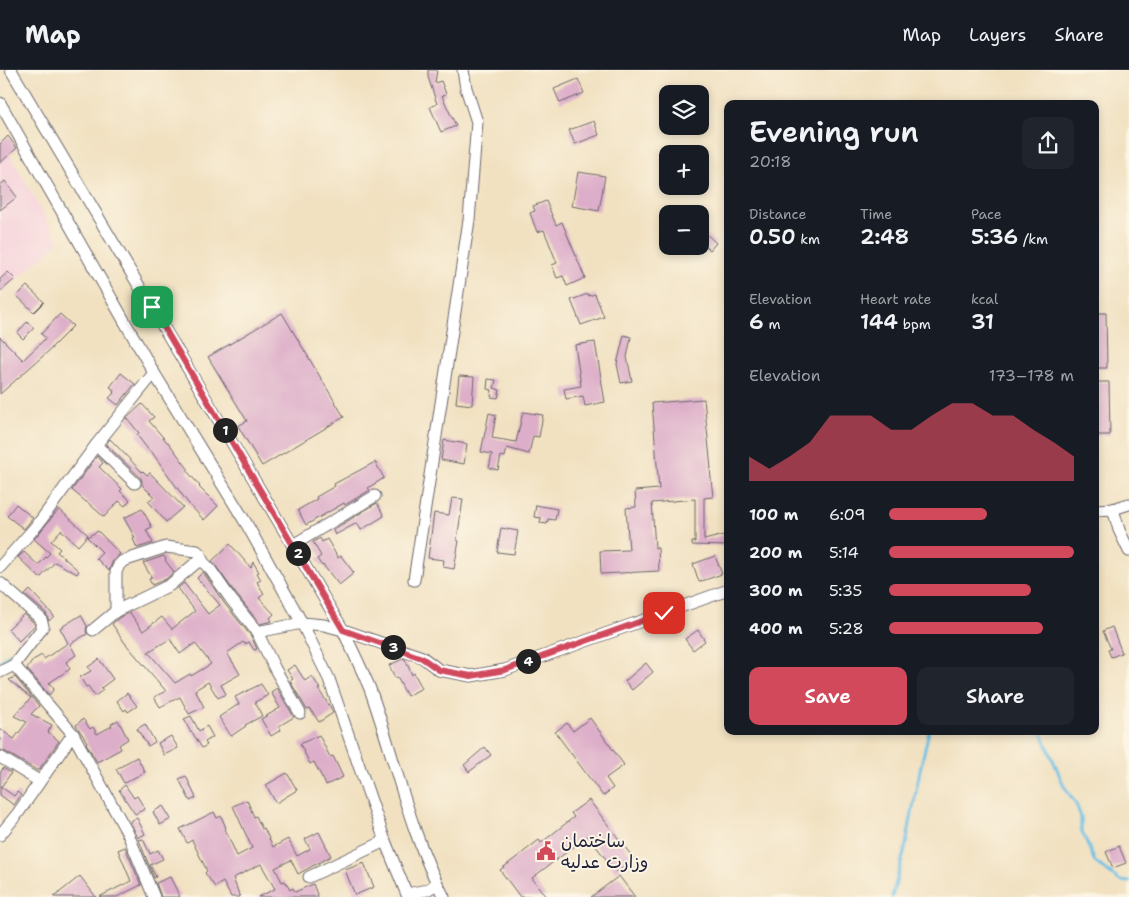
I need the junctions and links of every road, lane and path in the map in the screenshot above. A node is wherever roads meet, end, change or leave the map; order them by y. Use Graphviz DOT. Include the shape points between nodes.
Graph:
graph roads {
  1 [pos="10,70"];
  2 [pos="463,70"];
  3 [pos="0,103"];
  4 [pos="154,373"];
  5 [pos="96,446"];
  6 [pos="135,484"];
  7 [pos="375,496"];
  8 [pos="1129,504"];
  9 [pos="1113,509"];
  10 [pos="1099,510"];
  11 [pos="293,544"];
  12 [pos="1129,551"];
  13 [pos="203,562"];
  14 [pos="0,567"];
  15 [pos="414,580"];
  16 [pos="0,583"];
  17 [pos="724,591"];
  18 [pos="116,611"];
  19 [pos="302,624"];
  20 [pos="93,630"];
  21 [pos="343,630"];
  22 [pos="257,632"];
  23 [pos="14,665"];
  24 [pos="0,672"];
  25 [pos="300,713"];
  26 [pos="73,734"];
  27 [pos="0,757"];
  28 [pos="40,782"];
  29 [pos="0,835"];
  30 [pos="385,841"];
  31 [pos="309,877"];
  32 [pos="437,884"];
  33 [pos="408,895"];
  34 [pos="154,897"];
  35 [pos="444,897"];
  1 -- 11 [label="street"];
  2 -- 15 [label="street" via="478,122 469,220"];
  3 -- 4 [label="street"];
  4 -- 5 [label="street"];
  4 -- 19 [label="street" via="246,523"];
  5 -- 6 [label="street"];
  5 -- 14 [label="street" via="38,524"];
  7 -- 11 [label="street"];
  8 -- 9 [label="street"];
  9 -- 10 [label="street"];
  9 -- 12 [label="street" via="1118,530"];
  11 -- 21 [label="street"];
  13 -- 18 [label="street" via="197,562 170,585"];
  13 -- 18 [label="street" via="197,551 166,547 123,561 116,572"];
  13 -- 22 [label="street"];
  16 -- 23 [label="street" via="41,619 43,626"];
  17 -- 21 [label="street" via="505,670 471,676 439,670 422,658"];
  18 -- 20 [label="street"];
  19 -- 21 [label="street"];
  19 -- 22 [label="street"];
  19 -- 30 [label="street" via="330,679"];
  21 -- 32 [label="street" via="369,689 415,831"];
  22 -- 25 [label="street"];
  23 -- 24 [label="street"];
  23 -- 26 [label="street"];
  26 -- 28 [label="street"];
  26 -- 34 [label="street" via="128,834"];
  27 -- 28 [label="street"];
  28 -- 29 [label="street"];
  30 -- 31 [label="street"];
  30 -- 33 [label="street"];
  32 -- 33 [label="street"];
  32 -- 35 [label="street"];
}
